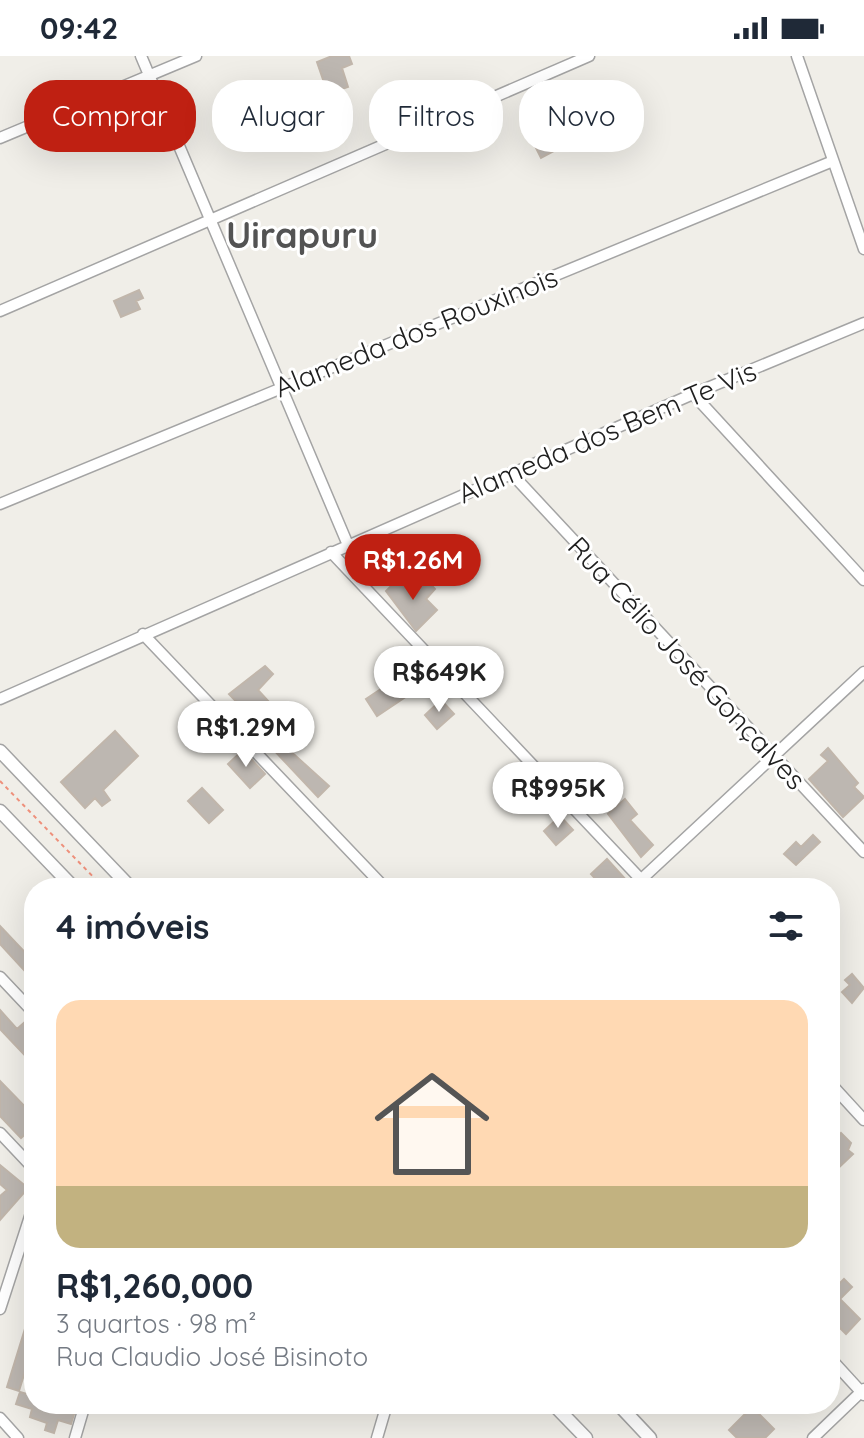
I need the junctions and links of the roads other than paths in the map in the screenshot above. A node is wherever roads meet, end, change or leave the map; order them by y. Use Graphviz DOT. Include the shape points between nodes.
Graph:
graph roads {
  1 [pos="141,56"];
  2 [pos="196,56"];
  3 [pos="589,56"];
  4 [pos="797,56"];
  5 [pos="149,75"];
  6 [pos="0,138"];
  7 [pos="833,161"];
  8 [pos="209,222"];
  9 [pos="864,249"];
  10 [pos="0,311"];
  11 [pos="864,323"];
  12 [pos="281,387"];
  13 [pos="693,394"];
  14 [pos="511,473"];
  15 [pos="0,504"];
  16 [pos="348,545"];
  17 [pos="331,552"];
  18 [pos="864,580"];
  19 [pos="143,634"];
  20 [pos="864,672"];
  21 [pos="0,699"];
  22 [pos="0,751"];
  23 [pos="774,757"];
  24 [pos="0,811"];
  25 [pos="864,852"];
  26 [pos="64,878"];
  27 [pos="121,878"];
  28 [pos="375,878"];
  29 [pos="639,878"];
  30 [pos="651,878"];
  31 [pos="0,977"];
  32 [pos="24,1002"];
  33 [pos="840,1094"];
  34 [pos="864,1120"];
  35 [pos="0,1133"];
  36 [pos="24,1158"];
  37 [pos="24,1231"];
  38 [pos="3,1287"];
  39 [pos="0,1309"];
  40 [pos="840,1368"];
  41 [pos="863,1392"];
  42 [pos="840,1413"];
  43 [pos="82,1414"];
  44 [pos="384,1414"];
  45 [pos="563,1414"];
  46 [pos="627,1414"];
  47 [pos="839,1414"];
  48 [pos="0,1418"];
  49 [pos="18,1438"];
  50 [pos="75,1438"];
  51 [pos="377,1438"];
  52 [pos="586,1438"];
  53 [pos="650,1438"];
  54 [pos="813,1438"];
  1 -- 5 [label="street"];
  2 -- 5 [label="street"];
  3 -- 8 [label="street"];
  4 -- 7 [label="street"];
  5 -- 6 [label="street"];
  5 -- 8 [label="street"];
  7 -- 9 [label="street"];
  7 -- 12 [label="street, Alameda dos Rouxinois"];
  8 -- 10 [label="street"];
  8 -- 12 [label="street"];
  11 -- 13 [label="street, Alameda dos Bem Te Vis"];
  12 -- 15 [label="street, Alameda dos Rouxinois"];
  12 -- 16 [label="street"];
  13 -- 14 [label="street, Alameda dos Bem Te Vis"];
  13 -- 18 [label="street"];
  14 -- 16 [label="street, Alameda dos Bem Te Vis"];
  14 -- 23 [label="street, Rua Célio José Gonçalves"];
  16 -- 17 [label="street, Alameda dos Bem Te Vis"];
  17 -- 19 [label="street, Alameda dos Bem Te Vis"];
  17 -- 29 [label="street"];
  19 -- 21 [label="street, Alameda dos Bem Te Vis"];
  19 -- 28 [label="street"];
  20 -- 23 [label="street"];
  22 -- 27 [label="street"];
  23 -- 25 [label="street, Rua Célio José Gonçalves"];
  23 -- 30 [label="street"];
  24 -- 26 [label="street"];
  31 -- 32 [label="street"];
  33 -- 34 [label="street"];
  35 -- 36 [label="street"];
  37 -- 38 [label="street"];
  38 -- 39 [label="street"];
  40 -- 41 [label="street"];
  41 -- 42 [label="street"];
  43 -- 50 [label="street"];
  44 -- 51 [label="street"];
  45 -- 52 [label="street"];
  46 -- 53 [label="street"];
  47 -- 54 [label="street"];
  48 -- 49 [label="street"];
}
